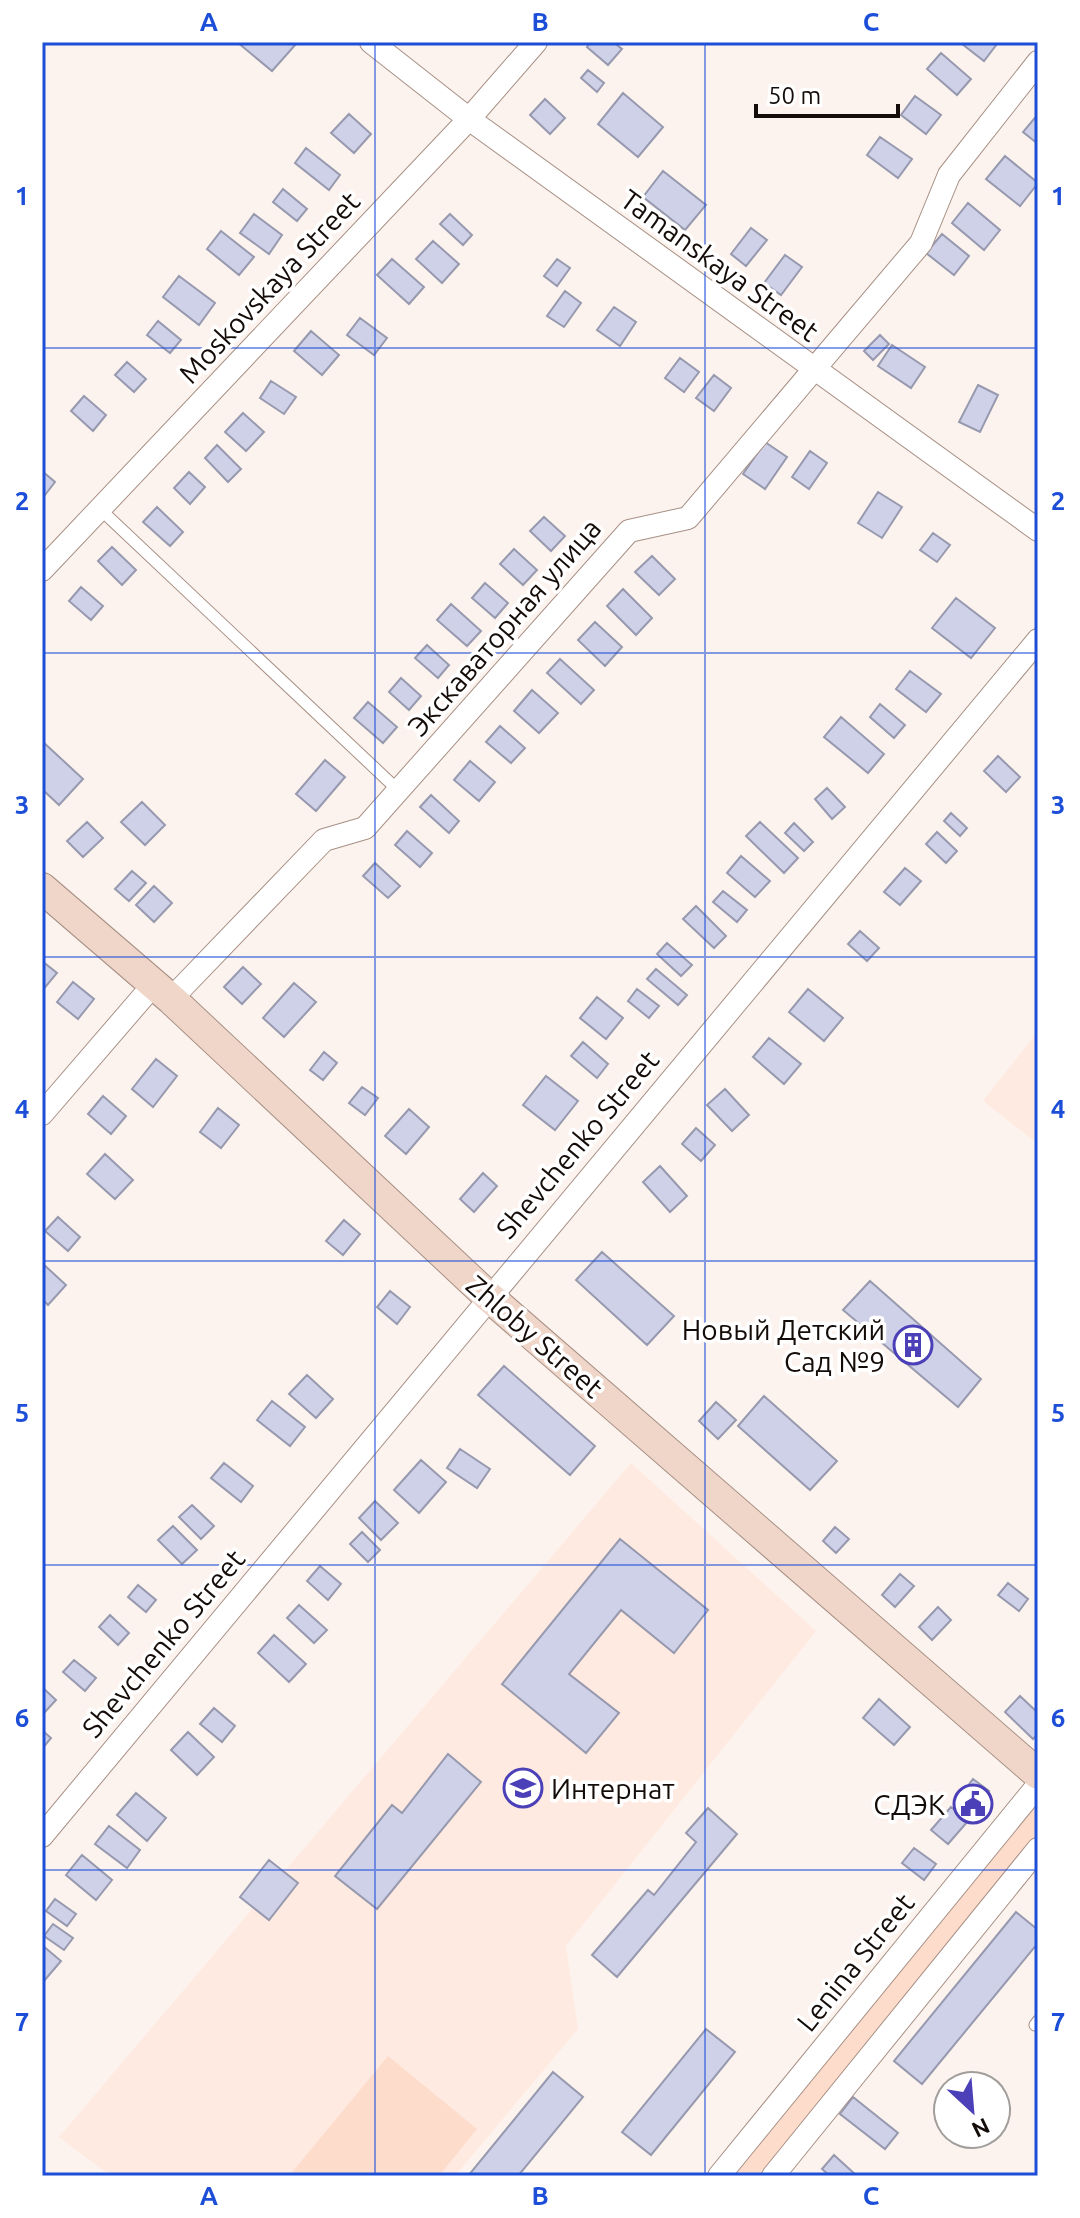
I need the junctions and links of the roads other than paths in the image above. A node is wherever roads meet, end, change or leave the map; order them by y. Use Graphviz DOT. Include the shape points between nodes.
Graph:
graph roads {
  1 [pos="371,42"];
  2 [pos="536,42"];
  3 [pos="1038,62"];
  4 [pos="469,119"];
  5 [pos="812,369"];
  6 [pos="100,509"];
  7 [pos="1038,530"];
  8 [pos="42,570"];
  9 [pos="1038,640"];
  10 [pos="399,791"];
  11 [pos="42,888"];
  12 [pos="163,992"];
  13 [pos="42,1114"];
  14 [pos="489,1297"];
  15 [pos="1038,1774"];
  16 [pos="1038,1785"];
  17 [pos="42,1836"];
  18 [pos="1038,1849"];
  19 [pos="719,2176"];
  20 [pos="773,2176"];
  1 -- 4 [label="street, Tamanskaya Street"];
  2 -- 4 [label="street, Moskovskaya Street"];
  3 -- 5 [label="street, Экскаваторная улица" via="949,175 921,243"];
  4 -- 5 [label="street, Tamanskaya Street"];
  4 -- 6 [label="street, Moskovskaya Street"];
  5 -- 7 [label="street, Tamanskaya Street"];
  5 -- 10 [label="street, Экскаваторная улица" via="688,518 629,531"];
  6 -- 8 [label="street, Moskovskaya Street"];
  6 -- 10 [label="lane"];
  9 -- 14 [label="street, Shevchenko Street"];
  10 -- 12 [label="street, Экскаваторная улица" via="365,828 324,840"];
  11 -- 12 [label="street, Zhloby Street"];
  12 -- 13 [label="street, Экскаваторная улица"];
  12 -- 14 [label="street, Zhloby Street"];
  14 -- 15 [label="street, Zhloby Street"];
  14 -- 17 [label="street, Shevchenko Street"];
  16 -- 19 [label="street, Lenina Street"];
  18 -- 20 [label="street"];
}
